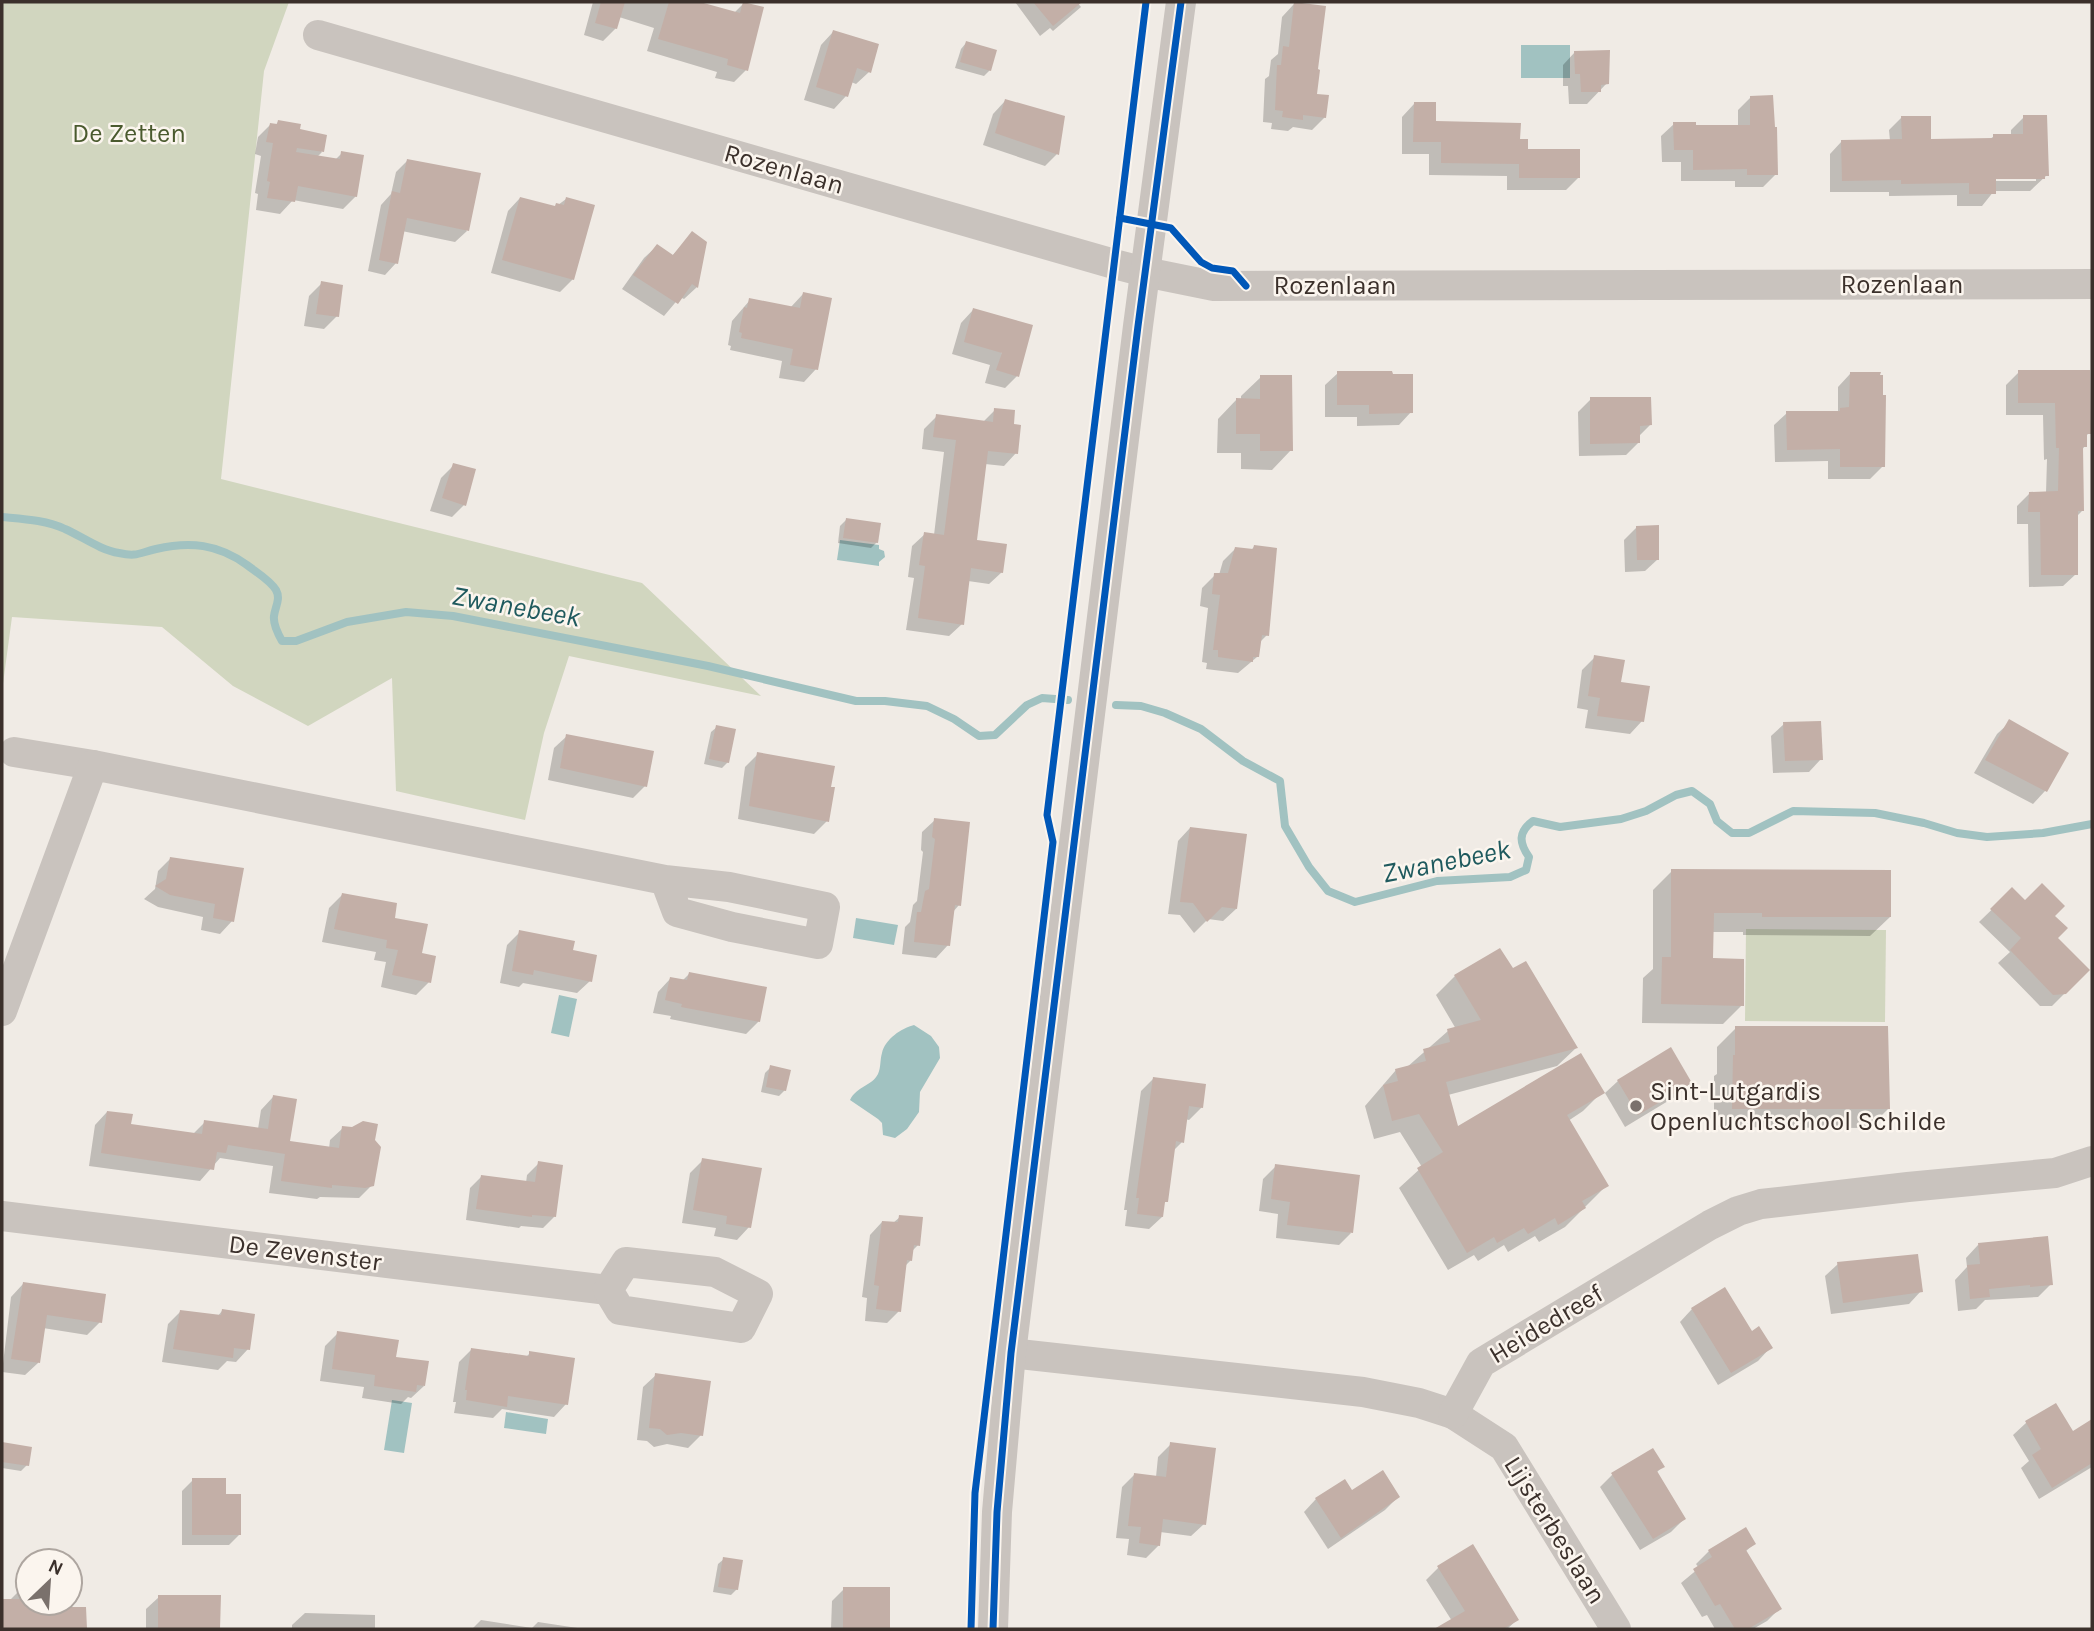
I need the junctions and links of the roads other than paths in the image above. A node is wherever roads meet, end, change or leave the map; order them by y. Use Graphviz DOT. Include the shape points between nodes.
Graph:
graph roads {
  1 [pos="1181,2"];
  2 [pos="318,35"];
  3 [pos="1145,272"];
  4 [pos="2092,284"];
  5 [pos="14,752"];
  6 [pos="93,765"];
  7 [pos="665,880"];
  8 [pos="2,1011"];
  9 [pos="2092,1161"];
  10 [pos="2,1216"];
  11 [pos="608,1290"];
  12 [pos="1011,1353"];
  13 [pos="1453,1414"];
  14 [pos="993,1629"];
  15 [pos="1616,1629"];
  1 -- 3 [label="street"];
  2 -- 3 [label="street, Rozenlaan"];
  3 -- 4 [label="street, Rozenlaan" via="1214,286"];
  3 -- 12 [label="street"];
  5 -- 6 [label="street"];
  6 -- 7 [label="street"];
  6 -- 8 [label="street"];
  7 -- 7 [label="street" via="677,912 818,944 825,907 729,887"];
  9 -- 13 [label="street, Heidedreef" via="2055,1173 1761,1204 1738,1211 1481,1363"];
  10 -- 11 [label="street, De Zevenster"];
  12 -- 13 [label="street" via="1363,1392"];
  12 -- 14 [label="street" via="997,1512"];
  13 -- 15 [label="street, Lijsterbeslaan" via="1504,1447"];
}
